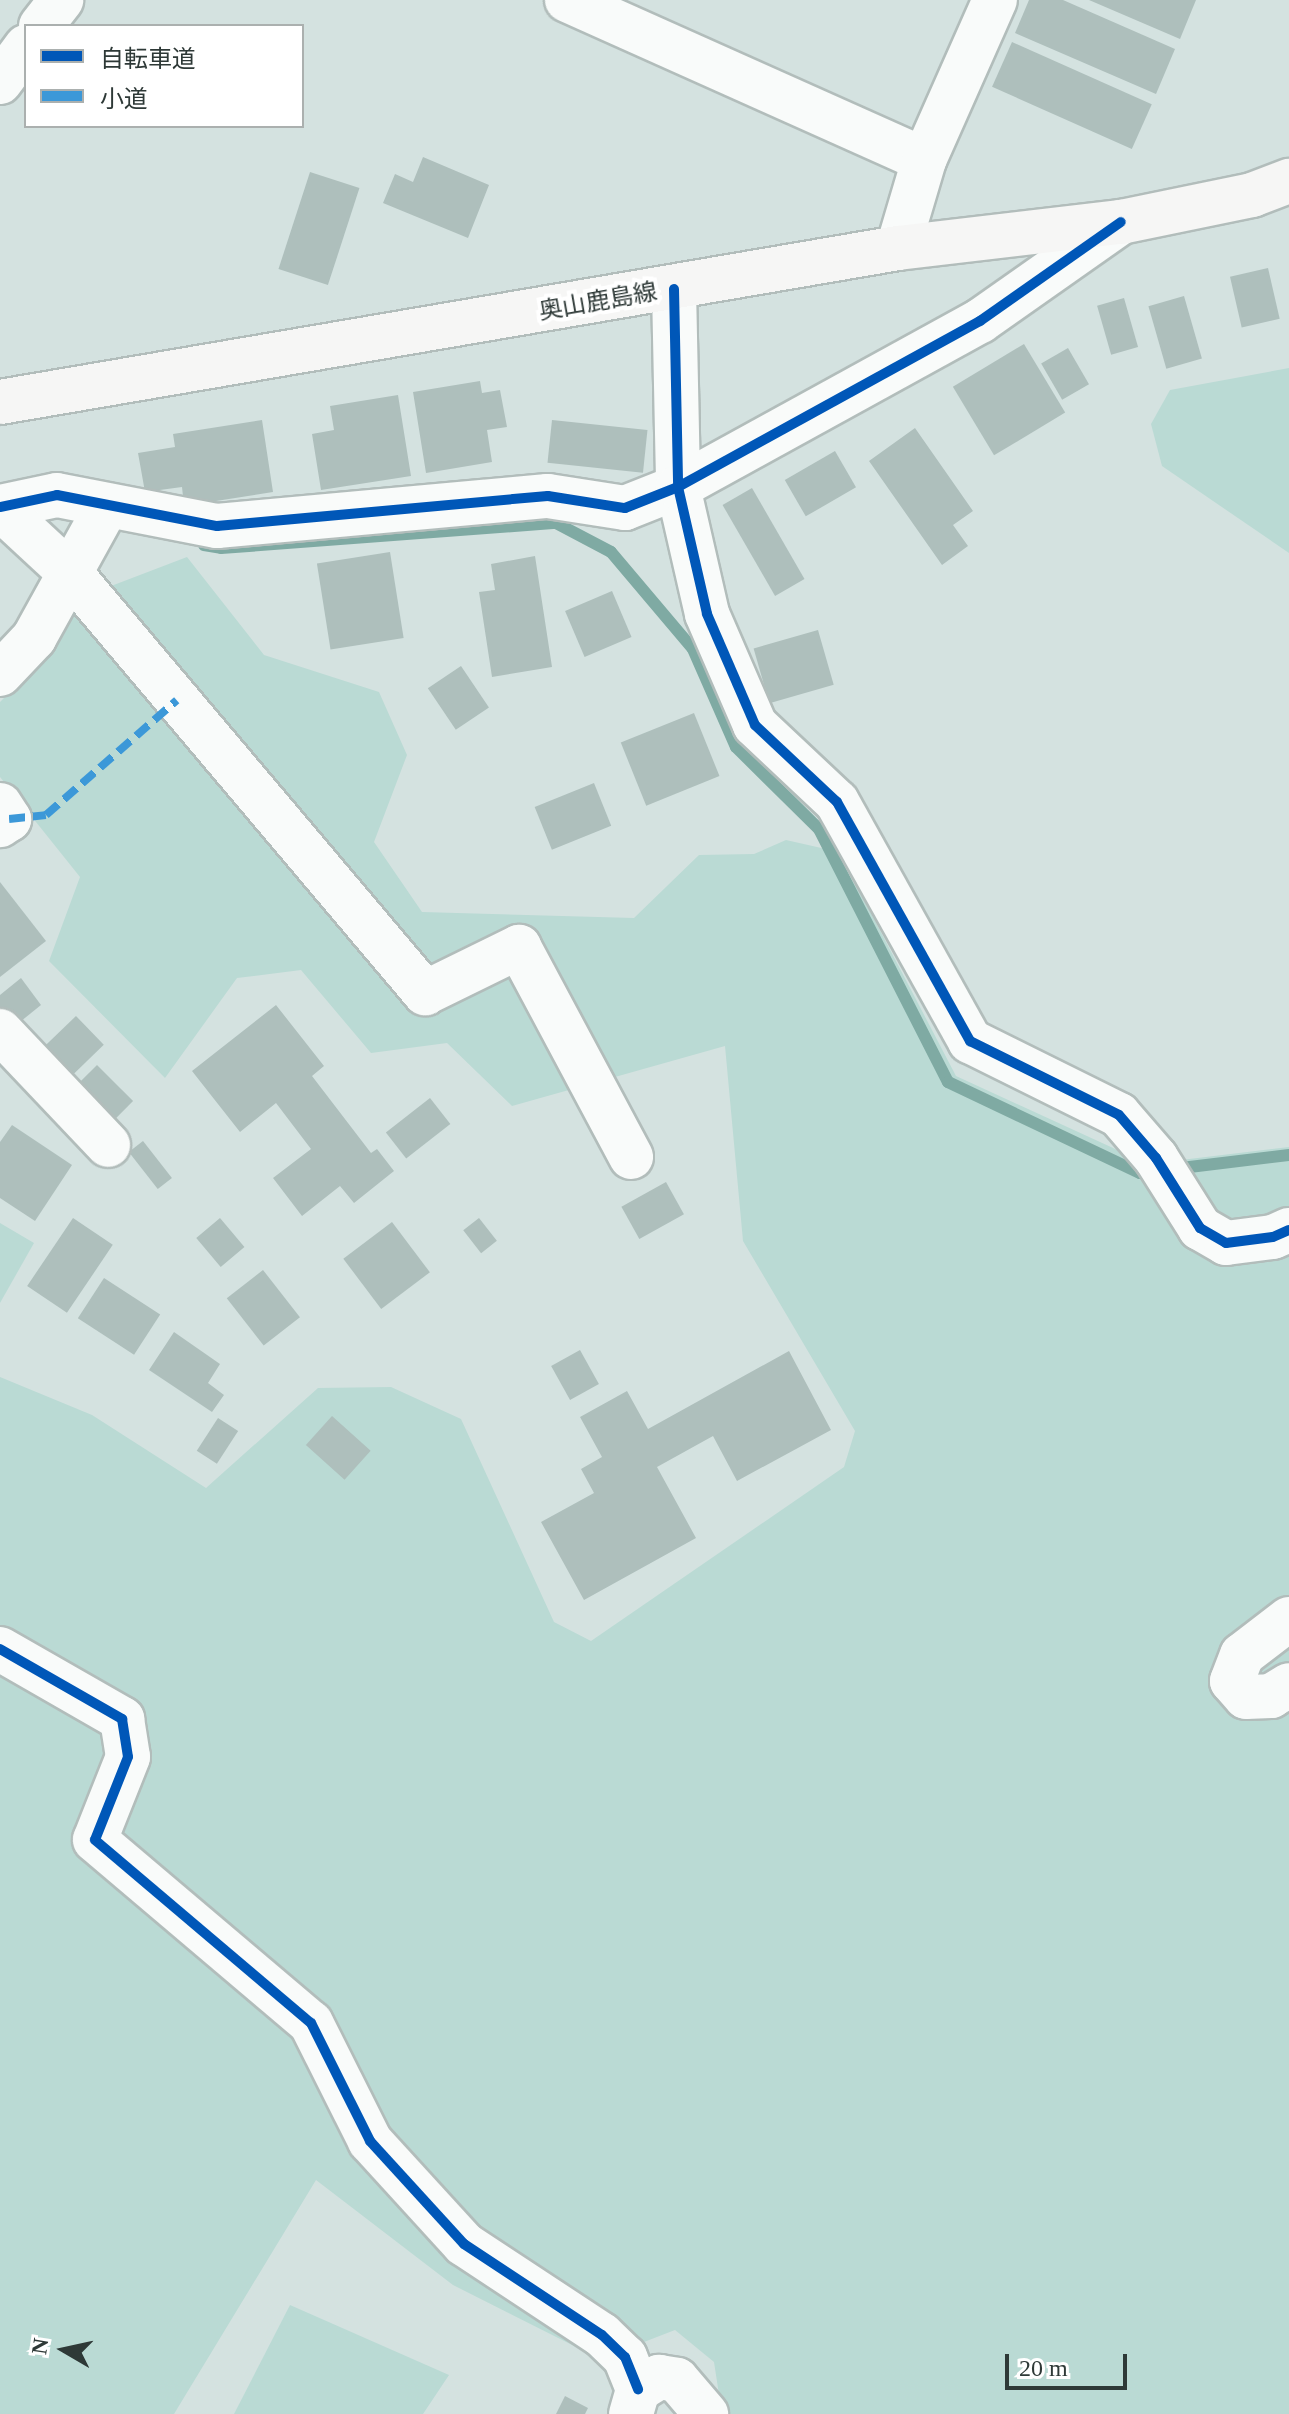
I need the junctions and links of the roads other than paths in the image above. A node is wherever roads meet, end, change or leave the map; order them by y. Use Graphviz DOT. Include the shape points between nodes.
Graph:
graph roads {
  1 [pos="61,0"];
  2 [pos="567,0"];
  3 [pos="995,0"];
  4 [pos="43,24"];
  5 [pos="24,50"];
  6 [pos="0,82"];
  7 [pos="924,160"];
  8 [pos="1289,181"];
  9 [pos="1121,222"];
  10 [pos="898,248"];
  11 [pos="674,289"];
  12 [pos="0,402"];
  13 [pos="678,487"];
  14 [pos="0,508"];
  15 [pos="100,520"];
  16 [pos="71,574"];
  17 [pos="0,674"];
  18 [pos="0,805"];
  19 [pos="0,825"];
  20 [pos="0,1031"];
  21 [pos="108,1145"];
  22 [pos="631,1157"];
  23 [pos="1289,1230"];
  24 [pos="1289,1619"];
  25 [pos="0,1649"];
  26 [pos="1289,1685"];
  27 [pos="635,2402"];
  28 [pos="706,2414"];
  1 -- 4 [label="street"];
  2 -- 7 [label="street"];
  3 -- 7 [label="street"];
  5 -- 6 [label="street"];
  7 -- 10 [label="street"];
  8 -- 9 [label="main road, 奥山鹿島線" via="1252,195"];
  9 -- 10 [label="main road, 奥山鹿島線"];
  9 -- 13 [label="street" via="980,321"];
  10 -- 11 [label="main road, 奥山鹿島線"];
  11 -- 12 [label="main road, 奥山鹿島線"];
  11 -- 13 [label="street"];
  13 -- 15 [label="street" via="625,508 548,496 217,526"];
  13 -- 23 [label="street" via="707,614 755,725 837,802 970,1041 1119,1115 1200,1228 1226,1243"];
  14 -- 15 [label="street" via="57,495"];
  14 -- 16 [label="street"];
  15 -- 16 [label="street"];
  16 -- 17 [label="street" via="34,638"];
  16 -- 22 [label="street" via="425,993 519,947"];
  18 -- 19 [label="street" via="9,819"];
  20 -- 21 [label="street"];
  24 -- 26 [label="street" via="1242,1655 1232,1681 1246,1697 1271,1696"];
  25 -- 27 [label="street" via="122,1719 128,1757 95,1840 311,2023 370,2141 464,2244 602,2335 625,2357"];
  27 -- 28 [label="street" via="659,2377 677,2380"];
}
